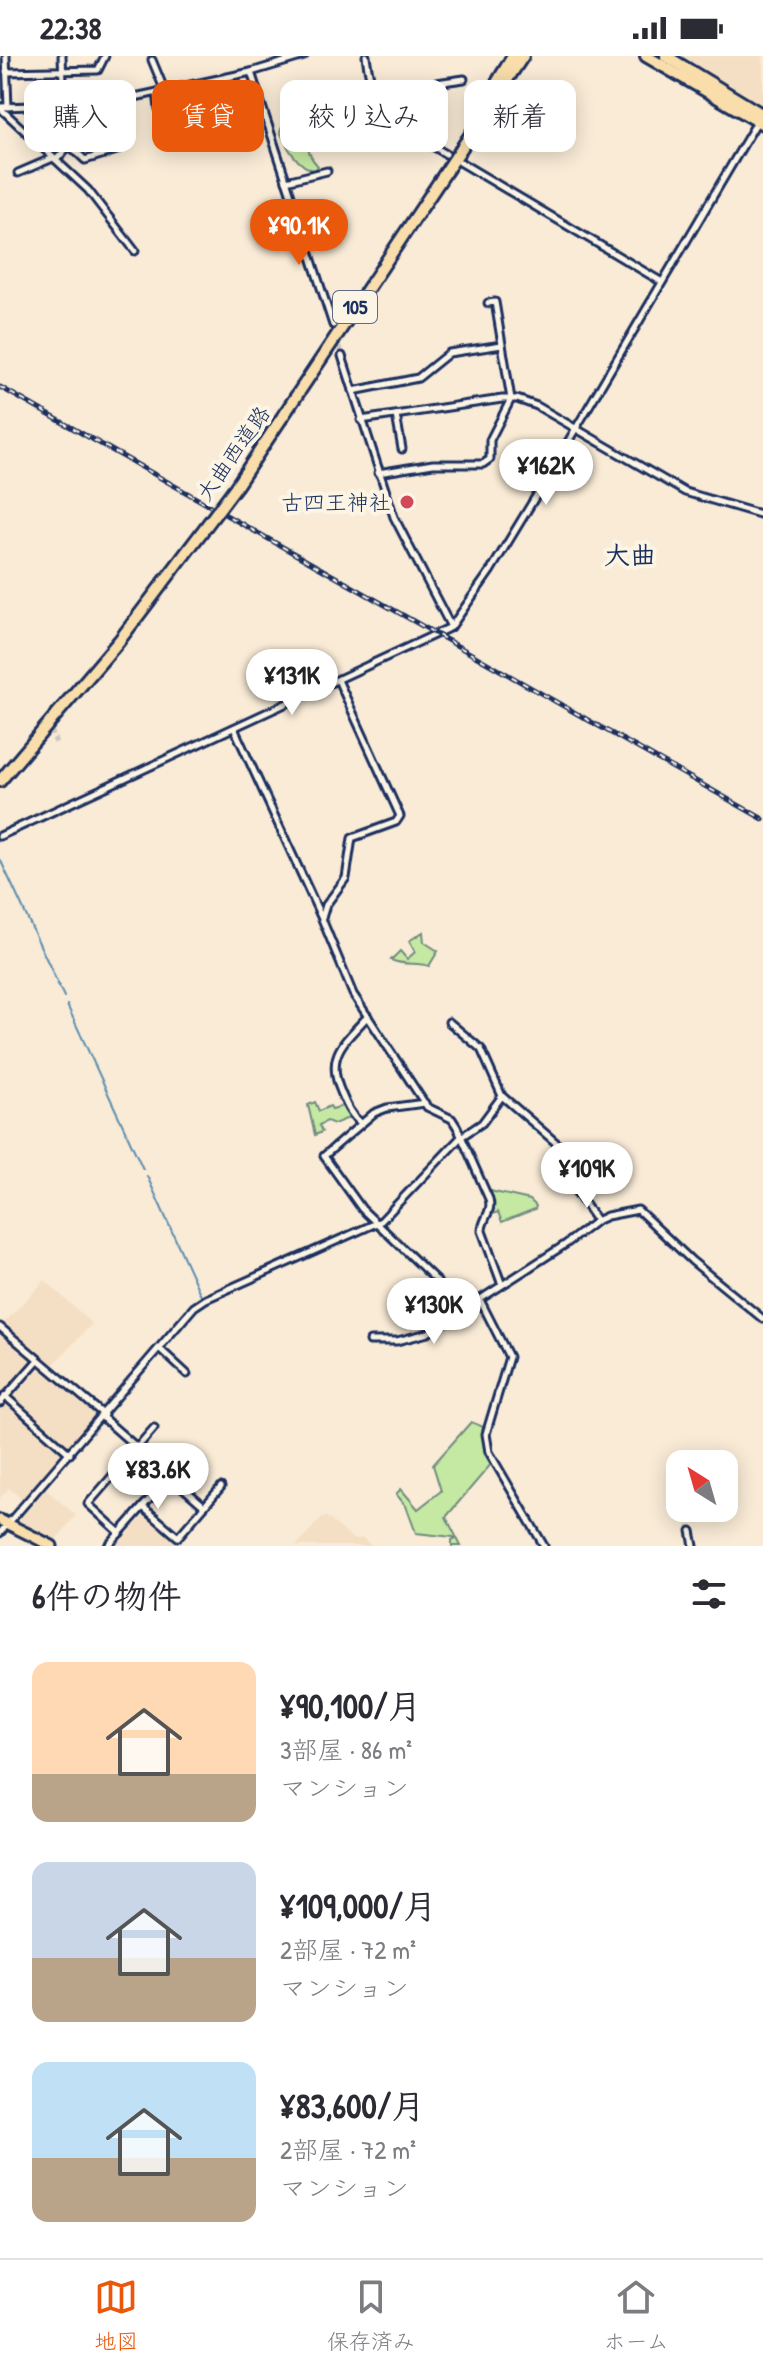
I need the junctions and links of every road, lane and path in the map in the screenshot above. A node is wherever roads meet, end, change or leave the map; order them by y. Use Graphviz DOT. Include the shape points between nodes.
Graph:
graph roads {
  1 [pos="6,56"];
  2 [pos="62,56"];
  3 [pos="105,56"];
  4 [pos="304,56"];
  5 [pos="366,56"];
  6 [pos="513,56"];
  7 [pos="523,56"];
  8 [pos="646,56"];
  9 [pos="666,56"];
  10 [pos="152,60"];
  11 [pos="62,71"];
  12 [pos="6,72"];
  13 [pos="251,72"];
  14 [pos="464,79"];
  15 [pos="63,80"];
  16 [pos="160,80"];
  17 [pos="210,80"];
  18 [pos="253,80"];
  19 [pos="371,80"];
  20 [pos="500,80"];
  21 [pos="506,80"];
  22 [pos="448,81"];
  23 [pos="8,107"];
  24 [pos="24,107"];
  25 [pos="0,108"];
  26 [pos="264,114"];
  27 [pos="762,118"];
  28 [pos="464,142"];
  29 [pos="62,152"];
  30 [pos="76,152"];
  31 [pos="111,152"];
  32 [pos="443,152"];
  33 [pos="446,154"];
  34 [pos="54,159"];
  35 [pos="460,162"];
  36 [pos="327,171"];
  37 [pos="18,173"];
  38 [pos="286,181"];
  39 [pos="135,251"];
  40 [pos="662,282"];
  41 [pos="488,303"];
  42 [pos="333,325"];
  43 [pos="502,345"];
  44 [pos="342,356"];
  45 [pos="353,391"];
  46 [pos="511,399"];
  47 [pos="396,415"];
  48 [pos="361,420"];
  49 [pos="575,429"];
  50 [pos="402,449"];
  51 [pos="378,473"];
  52 [pos="763,515"];
  53 [pos="451,627"];
  54 [pos="338,680"];
  55 [pos="234,728"];
  56 [pos="0,781"];
  57 [pos="0,836"];
  58 [pos="322,919"];
  59 [pos="368,1016"];
  60 [pos="449,1022"];
  61 [pos="502,1096"];
  62 [pos="425,1103"];
  63 [pos="361,1123"];
  64 [pos="461,1137"];
  65 [pos="596,1221"];
  66 [pos="377,1223"];
  67 [pos="502,1285"];
  68 [pos="480,1300"];
  69 [pos="456,1316"];
  70 [pos="763,1319"];
  71 [pos="0,1327"];
  72 [pos="370,1341"];
  73 [pos="160,1349"];
  74 [pos="38,1360"];
  75 [pos="187,1374"];
  76 [pos="5,1396"];
  77 [pos="0,1403"];
  78 [pos="103,1416"];
  79 [pos="154,1428"];
  80 [pos="137,1448"];
  81 [pos="70,1454"];
  82 [pos="186,1458"];
  83 [pos="170,1476"];
  84 [pos="221,1487"];
  85 [pos="204,1506"];
  86 [pos="143,1507"];
  87 [pos="4,1522"];
  88 [pos="691,1531"];
  89 [pos="0,1533"];
  90 [pos="120,1533"];
  91 [pos="52,1546"];
  92 [pos="108,1546"];
  93 [pos="544,1546"];
  94 [pos="694,1546"];
  1 -- 12 [label="street"];
  2 -- 11 [label="street"];
  3 -- 11 [label="street" via="98,70"];
  4 -- 13 [label="street"];
  5 -- 19 [label="street"];
  6 -- 20 [label="highway"];
  7 -- 21 [label="highway"];
  8 -- 27 [label="highway"];
  9 -- 27 [label="highway"];
  10 -- 16 [label="street"];
  11 -- 12 [label="street"];
  11 -- 15 [label="street"];
  12 -- 23 [label="street"];
  13 -- 17 [label="street"];
  13 -- 18 [label="street"];
  14 -- 22 [label="street"];
  23 -- 24 [label="street"];
  23 -- 25 [label="street"];
  25 -- 34 [label="street"];
  26 -- 38 [label="street"];
  27 -- 40 [label="street"];
  28 -- 56 [label="highway, 大曲西道路 / 105, bridge" via="237,485 119,641"];
  29 -- 34 [label="street"];
  30 -- 31 [label="street" via="85,160"];
  32 -- 33 [label="street"];
  34 -- 37 [label="street"];
  34 -- 39 [label="street" via="88,190"];
  35 -- 40 [label="street"];
  36 -- 38 [label="street"];
  38 -- 42 [label="street"];
  40 -- 49 [label="street"];
  41 -- 43 [label="street" via="495,302"];
  43 -- 45 [label="street" via="449,353 418,378"];
  43 -- 46 [label="street"];
  44 -- 45 [label="street"];
  45 -- 48 [label="street"];
  46 -- 47 [label="street"];
  46 -- 49 [label="street" via="537,406"];
  46 -- 51 [label="street" via="493,430 492,456 485,463"];
  47 -- 48 [label="street"];
  47 -- 50 [label="street"];
  48 -- 51 [label="street"];
  49 -- 52 [label="street" via="685,492"];
  49 -- 53 [label="street"];
  51 -- 53 [label="street" via="400,532"];
  53 -- 54 [label="street"];
  54 -- 55 [label="street"];
  54 -- 58 [label="street" via="400,816 352,838 346,878"];
  55 -- 57 [label="street"];
  55 -- 58 [label="street"];
  58 -- 59 [label="street" via="348,984"];
  59 -- 62 [label="street"];
  59 -- 63 [label="street" via="338,1051 334,1065 346,1105"];
  60 -- 61 [label="street" via="481,1049"];
  61 -- 64 [label="street" via="482,1123"];
  61 -- 65 [label="street" via="576,1160 573,1187"];
  62 -- 63 [label="street" via="381,1110"];
  62 -- 64 [label="street" via="452,1119"];
  63 -- 66 [label="street" via="324,1156"];
  64 -- 66 [label="street"];
  64 -- 67 [label="street" via="490,1203 482,1231"];
  65 -- 67 [label="street"];
  65 -- 70 [label="street" via="638,1210"];
  66 -- 69 [label="street" via="436,1280"];
  66 -- 73 [label="street" via="206,1299"];
  67 -- 68 [label="street"];
  68 -- 69 [label="street"];
  68 -- 93 [label="street" via="509,1357 486,1434 489,1452"];
  69 -- 72 [label="street" via="420,1335"];
  71 -- 74 [label="street"];
  73 -- 75 [label="street"];
  73 -- 78 [label="street"];
  74 -- 76 [label="street"];
  74 -- 78 [label="street"];
  76 -- 77 [label="street"];
  76 -- 81 [label="street"];
  78 -- 80 [label="street"];
  78 -- 81 [label="street"];
  79 -- 80 [label="street"];
  80 -- 83 [label="street"];
  80 -- 90 [label="street" via="88,1504"];
  81 -- 87 [label="street"];
  82 -- 83 [label="street"];
  83 -- 85 [label="street"];
  83 -- 86 [label="street"];
  84 -- 85 [label="street"];
  85 -- 86 [label="street" via="178,1537"];
  86 -- 90 [label="street"];
  87 -- 89 [label="street"];
  87 -- 91 [label="main road"];
  88 -- 94 [label="street"];
  90 -- 92 [label="street"];
}
